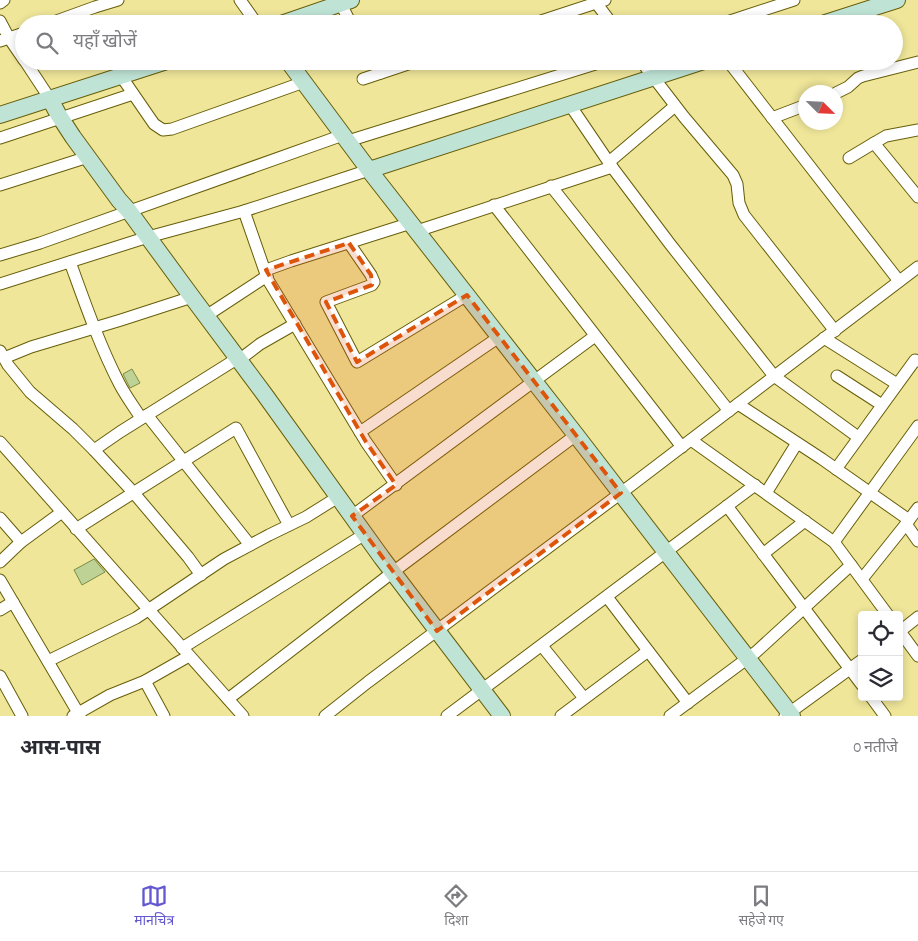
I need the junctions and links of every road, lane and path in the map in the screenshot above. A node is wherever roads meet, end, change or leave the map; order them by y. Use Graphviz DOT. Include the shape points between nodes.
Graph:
graph roads {
  1 [pos="4,0"];
  2 [pos="118,0"];
  3 [pos="240,0"];
  4 [pos="794,0"];
  5 [pos="897,0"];
  6 [pos="344,1"];
  7 [pos="599,1"];
  8 [pos="0,3"];
  9 [pos="73,15"];
  10 [pos="251,15"];
  11 [pos="306,15"];
  12 [pos="348,15"];
  13 [pos="558,15"];
  14 [pos="607,15"];
  15 [pos="748,15"];
  16 [pos="850,15"];
  17 [pos="0,21"];
  18 [pos="5,40"];
  19 [pos="15,51"];
  20 [pos="918,62"];
  21 [pos="903,66"];
  22 [pos="31,70"];
  23 [pos="139,70"];
  24 [pos="295,70"];
  25 [pos="379,70"];
  26 [pos="390,70"];
  27 [pos="575,70"];
  28 [pos="648,70"];
  29 [pos="675,70"];
  30 [pos="735,70"];
  31 [pos="887,70"];
  32 [pos="381,73"];
  33 [pos="120,76"];
  34 [pos="653,77"];
  35 [pos="363,79"];
  36 [pos="304,82"];
  37 [pos="843,90"];
  38 [pos="133,94"];
  39 [pos="50,99"];
  40 [pos="570,105"];
  41 [pos="675,106"];
  42 [pos="798,108"];
  43 [pos="0,115"];
  44 [pos="772,118"];
  45 [pos="61,119"];
  46 [pos="918,130"];
  47 [pos="0,138"];
  48 [pos="346,138"];
  49 [pos="874,143"];
  50 [pos="88,157"];
  51 [pos="849,158"];
  52 [pos="611,164"];
  53 [pos="369,170"];
  54 [pos="0,185"];
  55 [pos="551,186"];
  56 [pos="918,197"];
  57 [pos="494,205"];
  58 [pos="129,211"];
  59 [pos="244,211"];
  60 [pos="414,227"];
  61 [pos="148,237"];
  62 [pos="349,243"];
  63 [pos="0,255"];
  64 [pos="70,262"];
  65 [pos="918,267"];
  66 [pos="266,273"];
  67 [pos="900,281"];
  68 [pos="0,284"];
  69 [pos="467,295"];
  70 [pos="192,297"];
  71 [pos="206,316"];
  72 [pos="295,324"];
  73 [pos="94,328"];
  74 [pos="834,331"];
  75 [pos="595,336"];
  76 [pos="499,337"];
  77 [pos="824,338"];
  78 [pos="238,359"];
  79 [pos="3,361"];
  80 [pos="918,361"];
  81 [pos="774,376"];
  82 [pos="837,376"];
  83 [pos="534,382"];
  84 [pos="897,384"];
  85 [pos="882,405"];
  86 [pos="734,407"];
  87 [pos="144,417"];
  88 [pos="918,426"];
  89 [pos="360,432"];
  90 [pos="576,435"];
  91 [pos="858,437"];
  92 [pos="0,442"];
  93 [pos="797,443"];
  94 [pos="686,444"];
  95 [pos="94,450"];
  96 [pos="184,461"];
  97 [pos="836,469"];
  98 [pos="396,485"];
  99 [pos="755,485"];
  100 [pos="133,492"];
  101 [pos="766,493"];
  102 [pos="870,493"];
  103 [pos="621,494"];
  104 [pos="338,497"];
  105 [pos="727,506"];
  106 [pos="918,508"];
  107 [pos="62,512"];
  108 [pos="352,516"];
  109 [pos="0,518"];
  110 [pos="805,521"];
  111 [pos="908,522"];
  112 [pos="289,525"];
  113 [pos="76,529"];
  114 [pos="365,534"];
  115 [pos="918,541"];
  116 [pos="21,542"];
  117 [pos="834,542"];
  118 [pos="250,545"];
  119 [pos="666,552"];
  120 [pos="763,554"];
  121 [pos="0,562"];
  122 [pos="852,565"];
  123 [pos="393,572"];
  124 [pos="201,575"];
  125 [pos="862,579"];
  126 [pos="0,580"];
  127 [pos="607,597"];
  128 [pos="13,602"];
  129 [pos="804,608"];
  130 [pos="0,610"];
  131 [pos="148,610"];
  132 [pos="885,611"];
  133 [pos="918,617"];
  134 [pos="903,628"];
  135 [pos="437,631"];
  136 [pos="903,636"];
  137 [pos="542,646"];
  138 [pos="648,651"];
  139 [pos="186,652"];
  140 [pos="918,656"];
  141 [pos="748,658"];
  142 [pos="48,661"];
  143 [pos="858,663"];
  144 [pos="849,669"];
  145 [pos="0,676"];
  146 [pos="858,680"];
  147 [pos="145,681"];
  148 [pos="482,689"];
  149 [pos="584,698"];
  150 [pos="228,699"];
  151 [pos="874,701"];
  152 [pos="688,703"];
  153 [pos="77,715"];
  154 [pos="789,715"];
  155 [pos="22,716"];
  156 [pos="164,716"];
  157 [pos="243,716"];
  158 [pos="325,716"];
  159 [pos="447,716"];
  160 [pos="502,716"];
  161 [pos="561,716"];
  162 [pos="670,716"];
  163 [pos="885,716"];
  1 -- 8 [label="street"];
  2 -- 9 [label="street"];
  3 -- 10 [label="street"];
  4 -- 15 [label="street"];
  5 -- 16 [label="street"];
  6 -- 11 [label="street"];
  6 -- 12 [label="street"];
  7 -- 13 [label="street"];
  7 -- 14 [label="street"];
  17 -- 18 [label="street"];
  18 -- 19 [label="street"];
  20 -- 21 [label="street"];
  22 -- 39 [label="street"];
  23 -- 33 [label="street"];
  24 -- 36 [label="street"];
  25 -- 32 [label="street"];
  26 -- 32 [label="street"];
  27 -- 48 [label="street"];
  28 -- 34 [label="street"];
  29 -- 34 [label="street"];
  30 -- 44 [label="street"];
  31 -- 37 [label="street" via="858,78"];
  32 -- 35 [label="street"];
  33 -- 38 [label="street"];
  33 -- 39 [label="street"];
  34 -- 40 [label="street"];
  34 -- 41 [label="street"];
  36 -- 38 [label="street" via="163,130 154,124"];
  36 -- 48 [label="street"];
  38 -- 45 [label="street"];
  39 -- 43 [label="street"];
  39 -- 45 [label="street"];
  40 -- 52 [label="street"];
  40 -- 53 [label="street"];
  41 -- 52 [label="street"];
  41 -- 74 [label="street" via="733,176 744,215"];
  42 -- 44 [label="street"];
  44 -- 67 [label="street"];
  45 -- 47 [label="street"];
  45 -- 50 [label="street"];
  46 -- 49 [label="street" via="886,136"];
  48 -- 53 [label="street"];
  48 -- 58 [label="street"];
  49 -- 51 [label="street"];
  49 -- 56 [label="street"];
  50 -- 54 [label="street"];
  50 -- 58 [label="street"];
  52 -- 55 [label="street"];
  52 -- 81 [label="street"];
  53 -- 59 [label="street"];
  53 -- 60 [label="street"];
  55 -- 57 [label="street"];
  55 -- 86 [label="street"];
  57 -- 60 [label="street"];
  57 -- 75 [label="street"];
  58 -- 61 [label="street"];
  58 -- 63 [label="street"];
  59 -- 61 [label="street"];
  59 -- 66 [label="street"];
  60 -- 62 [label="street"];
  60 -- 69 [label="street"];
  61 -- 64 [label="street"];
  61 -- 70 [label="street"];
  62 -- 66 [label="street" via="291,261"];
  62 -- 69 [label="street" via="374,282 326,302 357,362"];
  64 -- 68 [label="street"];
  64 -- 73 [label="street"];
  65 -- 67 [label="street"];
  66 -- 71 [label="street"];
  66 -- 72 [label="street"];
  67 -- 74 [label="street"];
  69 -- 76 [label="street"];
  70 -- 71 [label="street"];
  70 -- 73 [label="street"];
  71 -- 78 [label="street"];
  72 -- 78 [label="street"];
  72 -- 89 [label="street"];
  73 -- 79 [label="street" via="31,347"];
  73 -- 87 [label="street" via="120,385"];
  74 -- 77 [label="street"];
  75 -- 83 [label="street"];
  75 -- 94 [label="street"];
  76 -- 83 [label="street"];
  76 -- 89 [label="street"];
  77 -- 81 [label="street"];
  77 -- 84 [label="street"];
  78 -- 87 [label="street"];
  78 -- 104 [label="street"];
  79 -- 95 [label="street" via="30,392"];
  80 -- 84 [label="street" via="915,360"];
  81 -- 86 [label="street"];
  81 -- 91 [label="street"];
  82 -- 85 [label="street"];
  83 -- 90 [label="street"];
  83 -- 98 [label="street"];
  84 -- 85 [label="street"];
  85 -- 91 [label="street"];
  86 -- 93 [label="street"];
  86 -- 94 [label="street"];
  87 -- 95 [label="street"];
  87 -- 96 [label="street"];
  88 -- 102 [label="street"];
  89 -- 98 [label="street"];
  90 -- 103 [label="street"];
  90 -- 123 [label="street"];
  91 -- 97 [label="street"];
  92 -- 107 [label="street"];
  93 -- 97 [label="street"];
  93 -- 101 [label="street"];
  94 -- 99 [label="street"];
  94 -- 103 [label="street"];
  95 -- 100 [label="street"];
  96 -- 100 [label="street"];
  96 -- 112 [label="street" via="236,428"];
  96 -- 118 [label="street"];
  97 -- 102 [label="street"];
  98 -- 108 [label="street"];
  99 -- 101 [label="street"];
  99 -- 105 [label="street"];
  100 -- 113 [label="street"];
  100 -- 124 [label="street"];
  101 -- 110 [label="street"];
  102 -- 111 [label="street"];
  102 -- 117 [label="street"];
  103 -- 119 [label="street"];
  103 -- 135 [label="street"];
  104 -- 108 [label="street"];
  104 -- 112 [label="street"];
  105 -- 119 [label="street"];
  105 -- 120 [label="street"];
  106 -- 111 [label="street"];
  107 -- 113 [label="street"];
  107 -- 116 [label="street"];
  108 -- 114 [label="street"];
  109 -- 116 [label="street"];
  110 -- 117 [label="street"];
  110 -- 120 [label="street"];
  111 -- 115 [label="street"];
  111 -- 125 [label="street"];
  112 -- 118 [label="street"];
  113 -- 131 [label="street"];
  114 -- 123 [label="street"];
  114 -- 139 [label="street"];
  116 -- 121 [label="street"];
  117 -- 122 [label="street"];
  118 -- 124 [label="street"];
  119 -- 127 [label="street"];
  119 -- 141 [label="street"];
  120 -- 129 [label="street"];
  122 -- 125 [label="street"];
  122 -- 129 [label="street"];
  123 -- 135 [label="street"];
  123 -- 150 [label="street"];
  124 -- 131 [label="street"];
  125 -- 132 [label="street"];
  126 -- 128 [label="street"];
  127 -- 137 [label="street"];
  127 -- 138 [label="street"];
  128 -- 130 [label="street"];
  128 -- 142 [label="street"];
  129 -- 141 [label="street"];
  129 -- 144 [label="street"];
  131 -- 139 [label="street"];
  131 -- 142 [label="street"];
  133 -- 134 [label="street"];
  135 -- 148 [label="street"];
  135 -- 158 [label="street"];
  136 -- 140 [label="street"];
  137 -- 148 [label="street"];
  137 -- 149 [label="street"];
  138 -- 149 [label="street"];
  138 -- 152 [label="street"];
  139 -- 147 [label="street"];
  139 -- 150 [label="street"];
  141 -- 152 [label="street"];
  141 -- 154 [label="street"];
  142 -- 153 [label="street"];
  143 -- 144 [label="street"];
  144 -- 146 [label="street"];
  144 -- 154 [label="street"];
  145 -- 155 [label="street"];
  147 -- 153 [label="street"];
  147 -- 156 [label="street"];
  148 -- 159 [label="street"];
  148 -- 160 [label="street"];
  149 -- 161 [label="street"];
  150 -- 157 [label="street"];
  151 -- 163 [label="street"];
  152 -- 162 [label="street"];
}
